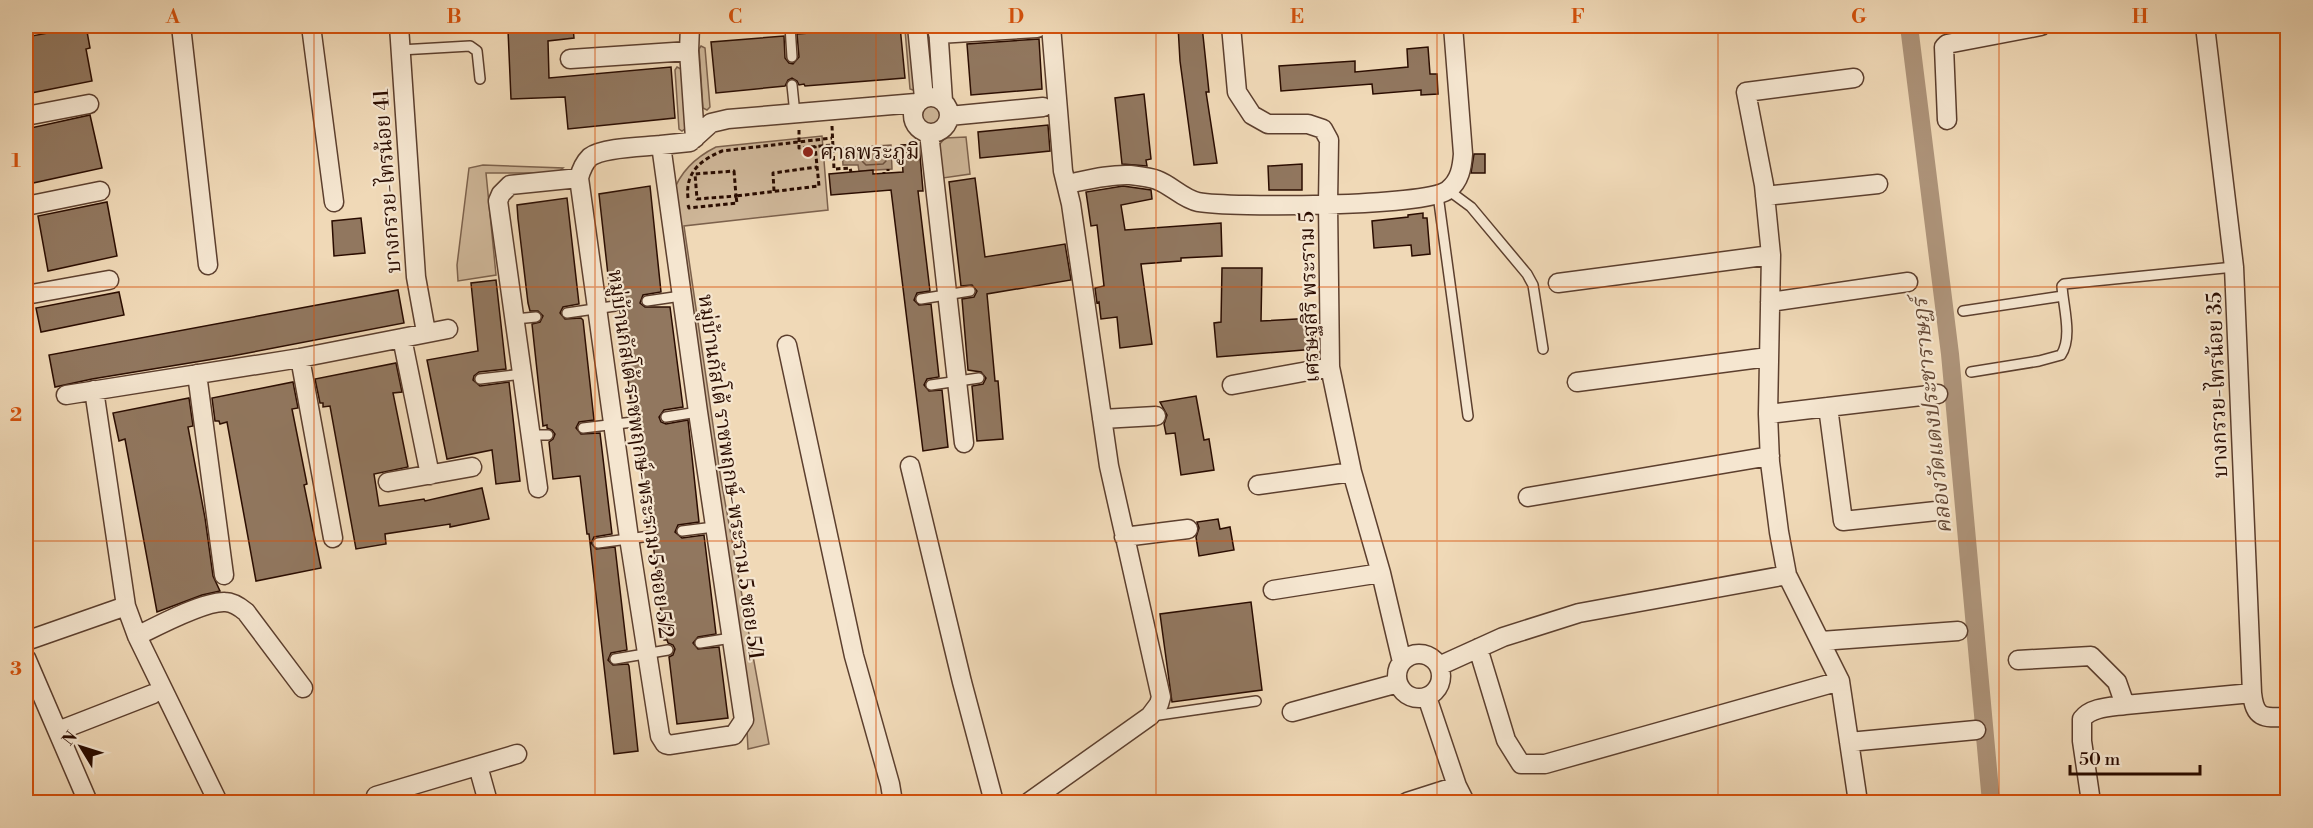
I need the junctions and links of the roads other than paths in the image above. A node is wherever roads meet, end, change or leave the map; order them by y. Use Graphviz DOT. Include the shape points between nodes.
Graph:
graph roads {
  1 [pos="181,26"];
  2 [pos="311,26"];
  3 [pos="399,26"];
  4 [pos="695,26"];
  5 [pos="790,26"];
  6 [pos="917,26"];
  7 [pos="1231,26"];
  8 [pos="1453,26"];
  9 [pos="2041,26"];
  10 [pos="2205,26"];
  11 [pos="1044,27"];
  12 [pos="938,30"];
  13 [pos="400,50"];
  14 [pos="689,51"];
  15 [pos="792,57"];
  16 [pos="570,59"];
  17 [pos="1854,78"];
  18 [pos="480,79"];
  19 [pos="792,85"];
  20 [pos="920,100"];
  21 [pos="89,104"];
  22 [pos="1043,107"];
  23 [pos="946,109"];
  24 [pos="795,114"];
  25 [pos="26,116"];
  26 [pos="1947,120"];
  27 [pos="929,134"];
  28 [pos="695,138"];
  29 [pos="661,145"];
  30 [pos="579,178"];
  31 [pos="1067,184"];
  32 [pos="1878,184"];
  33 [pos="100,192"];
  34 [pos="1443,193"];
  35 [pos="1766,196"];
  36 [pos="334,202"];
  37 [pos="1328,203"];
  38 [pos="26,206"];
  39 [pos="1771,255"];
  40 [pos="208,265"];
  41 [pos="2234,267"];
  42 [pos="109,280"];
  43 [pos="1908,282"];
  44 [pos="1558,283"];
  45 [pos="26,290"];
  46 [pos="970,291"];
  47 [pos="947,295"];
  48 [pos="681,296"];
  49 [pos="2063,296"];
  50 [pos="921,299"];
  51 [pos="647,301"];
  52 [pos="1770,302"];
  53 [pos="606,308"];
  54 [pos="1963,311"];
  55 [pos="567,313"];
  56 [pos="536,317"];
  57 [pos="514,319"];
  58 [pos="448,329"];
  59 [pos="426,332"];
  60 [pos="402,338"];
  61 [pos="787,345"];
  62 [pos="1543,349"];
  63 [pos="1768,357"];
  64 [pos="300,358"];
  65 [pos="1330,367"];
  66 [pos="1971,372"];
  67 [pos="197,374"];
  68 [pos="522,374"];
  69 [pos="979,378"];
  70 [pos="480,380"];
  71 [pos="957,381"];
  72 [pos="1577,382"];
  73 [pos="931,385"];
  74 [pos="1232,385"];
  75 [pos="94,390"];
  76 [pos="1938,394"];
  77 [pos="66,395"];
  78 [pos="1828,407"];
  79 [pos="698,412"];
  80 [pos="1768,414"];
  81 [pos="1156,416"];
  82 [pos="1468,416"];
  83 [pos="666,417"];
  84 [pos="1102,419"];
  85 [pos="633,422"];
  86 [pos="614,424"];
  87 [pos="583,428"];
  88 [pos="964,443"];
  89 [pos="1770,456"];
  90 [pos="910,465"];
  91 [pos="472,467"];
  92 [pos="1352,472"];
  93 [pos="430,475"];
  94 [pos="388,482"];
  95 [pos="1258,485"];
  96 [pos="538,488"];
  97 [pos="1528,497"];
  98 [pos="1936,511"];
  99 [pos="714,527"];
  100 [pos="1188,529"];
  101 [pos="682,531"];
  102 [pos="650,536"];
  103 [pos="1125,537"];
  104 [pos="333,538"];
  105 [pos="629,538"];
  106 [pos="598,543"];
  107 [pos="1381,573"];
  108 [pos="224,575"];
  109 [pos="1787,575"];
  110 [pos="1273,590"];
  111 [pos="126,606"];
  112 [pos="1958,631"];
  113 [pos="137,636"];
  114 [pos="731,638"];
  115 [pos="26,641"];
  116 [pos="1821,641"];
  117 [pos="700,643"];
  118 [pos="1478,648"];
  119 [pos="668,650"];
  120 [pos="647,653"];
  121 [pos="26,658"];
  122 [pos="615,658"];
  123 [pos="2018,660"];
  124 [pos="1402,662"];
  125 [pos="1439,666"];
  126 [pos="1840,681"];
  127 [pos="1398,683"];
  128 [pos="303,688"];
  129 [pos="2252,693"];
  130 [pos="153,694"];
  131 [pos="1427,697"];
  132 [pos="1256,701"];
  133 [pos="2125,705"];
  134 [pos="1292,712"];
  135 [pos="1150,716"];
  136 [pos="2288,717"];
  137 [pos="1976,730"];
  138 [pos="58,731"];
  139 [pos="660,736"];
  140 [pos="1849,742"];
  141 [pos="517,754"];
  142 [pos="478,766"];
  143 [pos="1461,794"];
  144 [pos="376,796"];
  145 [pos="88,802"];
  146 [pos="218,802"];
  147 [pos="488,802"];
  148 [pos="893,802"];
  149 [pos="993,802"];
  150 [pos="1029,802"];
  151 [pos="1407,802"];
  152 [pos="1858,802"];
  153 [pos="2091,802"];
  1 -- 40 [label="street"];
  2 -- 36 [label="street"];
  3 -- 13 [label="street, บางกรวย-ไทรน้อย 41"];
  4 -- 14 [label="street"];
  5 -- 15 [label="lane"];
  6 -- 20 [label="street"];
  7 -- 37 [label="street, เศรษฐสิริ พระราม 5" via="1237,92 1252,115 1268,124 1308,124 1323,129 1329,140"];
  8 -- 34 [label="street" via="1463,154 1456,181"];
  9 -- 26 [label="street" via="1944,47"];
  10 -- 41 [label="street, บางกรวย-ไทรน้อย 35"];
  11 -- 12 [label="street"];
  11 -- 31 [label="street"];
  12 -- 23 [label="street"];
  13 -- 18 [label="lane" via="470,46 477,51"];
  13 -- 59 [label="street, บางกรวย-ไทรน้อย 41" via="416,277"];
  14 -- 16 [label="street"];
  14 -- 28 [label="street"];
  17 -- 35 [label="street" via="1746,92"];
  19 -- 24 [label="lane"];
  20 -- 23 [label="street" via="934,97"];
  20 -- 24 [label="street"];
  20 -- 27 [label="street" via="912,120 918,129"];
  21 -- 25 [label="street"];
  22 -- 23 [label="street"];
  23 -- 27 [label="street" via="943,129"];
  24 -- 28 [label="street" via="713,122"];
  27 -- 47 [label="street"];
  28 -- 29 [label="street" via="684,144"];
  29 -- 30 [label="street" via="601,152 583,166"];
  29 -- 48 [label="street, หมู่บ้านกัสโต้ ราชพฤกษ์-พระราม 5 ซอย 5/1"];
  30 -- 53 [label="street, หมู่บ้านกัสโต้ ราชพฤกษ์-พระราม 5 ซอย 5/2"];
  30 -- 57 [label="street" via="510,185 501,194 498,201"];
  31 -- 37 [label="street" via="1129,175 1157,180 1195,201 1238,206"];
  31 -- 84 [label="street"];
  32 -- 35 [label="street"];
  33 -- 38 [label="street"];
  34 -- 37 [label="street"];
  34 -- 62 [label="lane" via="1471,207 1527,274 1533,285"];
  34 -- 82 [label="lane"];
  35 -- 39 [label="street"];
  37 -- 65 [label="street, เศรษฐสิริ พระราม 5"];
  39 -- 44 [label="street"];
  39 -- 52 [label="street"];
  41 -- 49 [label="lane" via="2064,284"];
  41 -- 129 [label="street, บางกรวย-ไทรน้อย 35"];
  42 -- 45 [label="street"];
  43 -- 52 [label="street"];
  46 -- 47 [label="lane"];
  47 -- 50 [label="lane"];
  47 -- 71 [label="street"];
  48 -- 51 [label="lane"];
  48 -- 79 [label="street, หมู่บ้านกัสโต้ ราชพฤกษ์-พระราม 5 ซอย 5/1"];
  49 -- 54 [label="lane"];
  49 -- 66 [label="lane" via="2067,333 2061,355"];
  52 -- 63 [label="street"];
  53 -- 55 [label="lane"];
  53 -- 86 [label="street, หมู่บ้านกัสโต้ ราชพฤกษ์-พระราม 5 ซอย 5/2"];
  56 -- 57 [label="lane"];
  57 -- 68 [label="street"];
  58 -- 59 [label="street"];
  59 -- 60 [label="street"];
  60 -- 64 [label="street"];
  60 -- 93 [label="street"];
  61 -- 148 [label="street" via="854,656"];
  63 -- 72 [label="street"];
  63 -- 80 [label="street"];
  64 -- 67 [label="street"];
  64 -- 104 [label="street"];
  65 -- 74 [label="street"];
  65 -- 92 [label="street, เศรษฐสิริ พระราม 5"];
  67 -- 75 [label="street"];
  67 -- 108 [label="street"];
  68 -- 70 [label="lane"];
  68 -- 96 [label="street" via="539,435"];
  69 -- 71 [label="lane"];
  71 -- 73 [label="lane"];
  71 -- 88 [label="street"];
  75 -- 77 [label="street"];
  75 -- 111 [label="street"];
  76 -- 78 [label="street"];
  78 -- 80 [label="street"];
  78 -- 98 [label="street" via="1843,521"];
  79 -- 83 [label="lane"];
  79 -- 99 [label="street, หมู่บ้านกัสโต้ ราชพฤกษ์-พระราม 5 ซอย 5/1"];
  80 -- 89 [label="street"];
  81 -- 84 [label="street"];
  84 -- 103 [label="street"];
  85 -- 86 [label="lane"];
  86 -- 87 [label="lane"];
  86 -- 105 [label="street, หมู่บ้านกัสโต้ ราชพฤกษ์-พระราม 5 ซอย 5/2"];
  89 -- 97 [label="street"];
  89 -- 109 [label="street"];
  90 -- 149 [label="street"];
  91 -- 93 [label="street"];
  92 -- 95 [label="street"];
  92 -- 107 [label="street, เศรษฐสิริ พระราม 5"];
  93 -- 94 [label="street"];
  99 -- 101 [label="lane"];
  99 -- 114 [label="street, หมู่บ้านกัสโต้ ราชพฤกษ์-พระราม 5 ซอย 5/1"];
  100 -- 103 [label="street"];
  102 -- 105 [label="lane"];
  103 -- 135 [label="street" via="1160,692 1159,704"];
  105 -- 106 [label="lane"];
  105 -- 120 [label="street, หมู่บ้านกัสโต้ ราชพฤกษ์-พระราม 5 ซอย 5/2"];
  107 -- 110 [label="street"];
  107 -- 124 [label="street, เศรษฐสิริ พระราม 5"];
  109 -- 116 [label="street"];
  109 -- 118 [label="street" via="1579,613"];
  111 -- 113 [label="street"];
  111 -- 115 [label="street"];
  112 -- 116 [label="street"];
  113 -- 128 [label="street" via="208,605 238,605"];
  113 -- 146 [label="street"];
  114 -- 117 [label="lane"];
  114 -- 139 [label="street, หมู่บ้านกัสโต้ ราชพฤกษ์-พระราม 5 ซอย 5/1" via="744,720 737,732 673,745 665,744"];
  116 -- 126 [label="street"];
  118 -- 125 [label="street"];
  118 -- 126 [label="street" via="1506,740 1521,764 1545,764"];
  119 -- 120 [label="lane"];
  120 -- 122 [label="lane"];
  120 -- 139 [label="street, หมู่บ้านกัสโต้ ราชพฤกษ์-พระราม 5 ซอย 5/2"];
  121 -- 138 [label="street"];
  123 -- 133 [label="street" via="2091,656 2117,682"];
  124 -- 125 [label="street" via="1422,654"];
  124 -- 127 [label="street, เศรษฐสิริ พระราม 5"];
  125 -- 131 [label="street" via="1441,681"];
  126 -- 140 [label="street"];
  127 -- 131 [label="street" via="1406,694"];
  127 -- 134 [label="street"];
  129 -- 133 [label="street"];
  129 -- 136 [label="street" via="2258,713"];
  130 -- 138 [label="street"];
  131 -- 143 [label="street"];
  132 -- 135 [label="lane"];
  133 -- 153 [label="street" via="2087,712 2082,719"];
  135 -- 150 [label="street"];
  137 -- 140 [label="street"];
  138 -- 145 [label="street"];
  140 -- 152 [label="street"];
  141 -- 142 [label="street"];
  142 -- 144 [label="street"];
  142 -- 147 [label="street"];
  143 -- 151 [label="street"];
}
